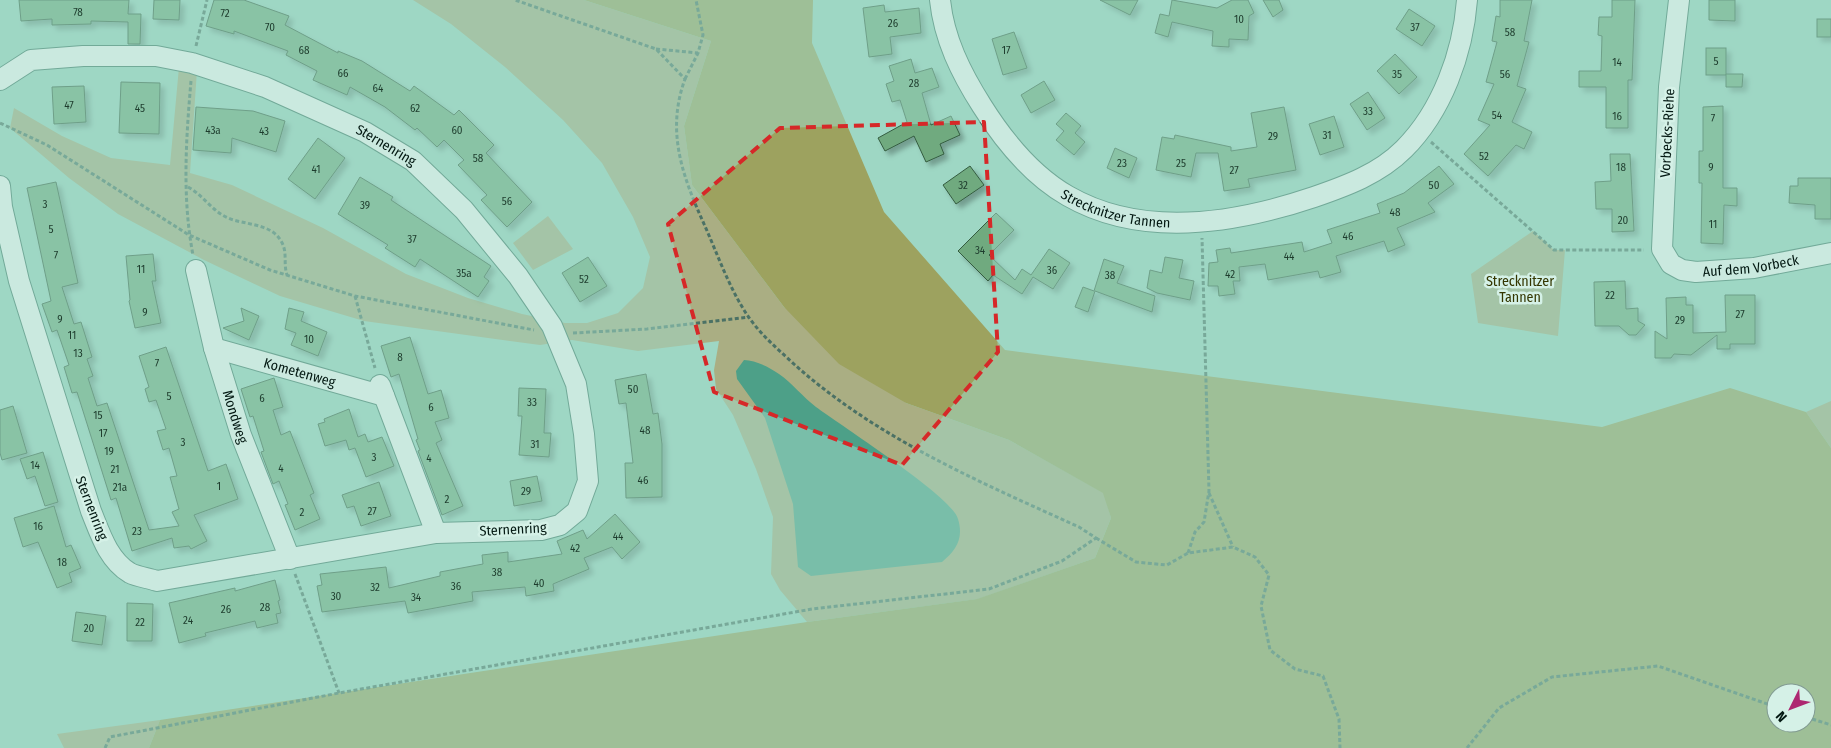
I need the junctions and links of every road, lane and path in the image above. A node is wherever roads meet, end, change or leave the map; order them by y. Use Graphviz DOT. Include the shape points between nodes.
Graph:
graph roads {
  1 [pos="206,0"];
  2 [pos="515,0"];
  3 [pos="696,0"];
  4 [pos="940,0"];
  5 [pos="1467,0"];
  6 [pos="1679,0"];
  7 [pos="656,49"];
  8 [pos="698,53"];
  9 [pos="192,63"];
  10 [pos="685,79"];
  11 [pos="0,80"];
  12 [pos="0,123"];
  13 [pos="1420,132"];
  14 [pos="0,186"];
  15 [pos="187,186"];
  16 [pos="1202,222"];
  17 [pos="189,235"];
  18 [pos="1831,253"];
  19 [pos="1666,257"];
  20 [pos="196,270"];
  21 [pos="287,275"];
  22 [pos="355,296"];
  23 [pos="749,317"];
  24 [pos="555,334"];
  25 [pos="214,348"];
  26 [pos="381,388"];
  27 [pos="1209,491"];
  28 [pos="436,533"];
  29 [pos="1096,538"];
  30 [pos="1233,547"];
  31 [pos="1188,553"];
  32 [pos="290,559"];
  33 [pos="339,693"];
  34 [pos="1766,704"];
  35 [pos="1816,720"];
  36 [pos="1831,725"];
  37 [pos="105,748"];
  38 [pos="1340,748"];
  39 [pos="1467,748"];
  1 -- 9 [label="path"];
  2 -- 7 [label="path"];
  3 -- 8 [label="path" via="703,35"];
  4 -- 16 [label="street, Strecknitzer Tannen" via="952,52 971,89 1002,137 1034,171 1068,196 1102,212 1135,219"];
  5 -- 13 [label="street, Strecknitzer Tannen" via="1448,80"];
  6 -- 19 [label="street, Vorbecks-Riehe" via="1669,87"];
  7 -- 8 [label="path"];
  7 -- 10 [label="path"];
  8 -- 10 [label="path"];
  9 -- 11 [label="street, Sternenring" via="156,56 31,60"];
  9 -- 15 [label="path" via="186,148"];
  9 -- 24 [label="street, Sternenring" via="265,86 365,132 414,161 490,240 518,276"];
  10 -- 23 [label="path" via="677,102 676,137 690,193"];
  12 -- 17 [label="path" via="47,145"];
  13 -- 16 [label="street, Strecknitzer Tannen" via="1380,169 1346,186 1282,208 1240,218"];
  13 -- 19 [label="path" via="1554,250"];
  14 -- 32 [label="street, Sternenring" via="19,281 39,349 91,511 117,562 131,573 157,580"];
  15 -- 17 [label="path"];
  15 -- 21 [label="path" via="228,218 266,229 281,240 286,253 284,265"];
  16 -- 27 [label="path"];
  17 -- 21 [label="path"];
  18 -- 19 [label="street, Auf dem Vorbeck" via="1754,268 1716,271 1682,270"];
  20 -- 25 [label="street, Mondweg"];
  21 -- 22 [label="path"];
  22 -- 24 [label="path"];
  22 -- 26 [label="path"];
  23 -- 24 [label="path" via="647,329"];
  23 -- 29 [label="path" via="763,336 861,418 952,468"];
  24 -- 28 [label="street, Sternenring" via="576,384 584,434 588,481 576,511 560,525 541,530"];
  25 -- 26 [label="street, Kometenweg"];
  25 -- 32 [label="street, Mondweg" via="241,435"];
  26 -- 28 [label="street"];
  27 -- 30 [label="path"];
  27 -- 31 [label="path" via="1204,522 1195,532"];
  28 -- 32 [label="street, Sternenring"];
  29 -- 31 [label="path" via="1136,562 1167,565"];
  29 -- 33 [label="path" via="1062,561 989,589 812,609"];
  30 -- 31 [label="path"];
  30 -- 38 [label="path" via="1255,557 1269,575 1261,606 1270,650 1295,669 1323,676 1338,719"];
  32 -- 33 [label="path"];
  33 -- 37 [label="path" via="110,737"];
  34 -- 39 [label="path" via="1658,666 1552,677 1499,708"];
  35 -- 36 [label="path"];
}
